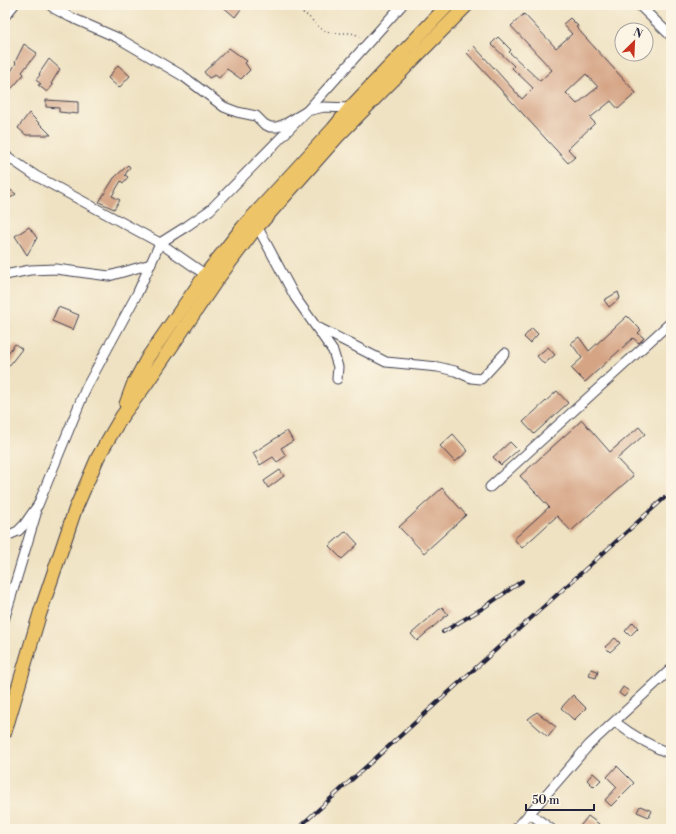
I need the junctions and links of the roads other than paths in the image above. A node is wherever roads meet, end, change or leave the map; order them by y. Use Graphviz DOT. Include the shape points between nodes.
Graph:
graph roads {
  1 [pos="14,5"];
  2 [pos="50,5"];
  3 [pos="402,5"];
  4 [pos="448,5"];
  5 [pos="467,5"];
  6 [pos="639,5"];
  7 [pos="5,16"];
  8 [pos="671,36"];
  9 [pos="350,108"];
  10 [pos="307,111"];
  11 [pos="5,155"];
  12 [pos="257,226"];
  13 [pos="160,243"];
  14 [pos="151,264"];
  15 [pos="5,275"];
  16 [pos="211,278"];
  17 [pos="671,322"];
  18 [pos="319,328"];
  19 [pos="505,353"];
  20 [pos="337,379"];
  21 [pos="490,487"];
  22 [pos="38,505"];
  23 [pos="5,536"];
  24 [pos="5,617"];
  25 [pos="671,669"];
  26 [pos="615,722"];
  27 [pos="5,732"];
  28 [pos="671,754"];
  29 [pos="529,813"];
  30 [pos="516,829"];
  31 [pos="551,829"];
  1 -- 7 [label="street"];
  2 -- 10 [label="street" via="70,17 118,38 183,76 224,107 256,116 264,124 277,127"];
  3 -- 10 [label="street"];
  4 -- 9 [label="highway"];
  5 -- 12 [label="highway" via="338,136"];
  6 -- 8 [label="street"];
  9 -- 10 [label="street" via="324,107"];
  9 -- 16 [label="highway" via="243,227"];
  10 -- 13 [label="street" via="210,210"];
  11 -- 13 [label="street" via="36,176"];
  12 -- 16 [label="highway"];
  12 -- 18 [label="street" via="296,297"];
  13 -- 14 [label="street"];
  13 -- 16 [label="street"];
  14 -- 15 [label="street" via="109,276 56,269 30,270"];
  14 -- 22 [label="street" via="86,388"];
  16 -- 27 [label="highway" via="98,457 75,510 40,614"];
  17 -- 21 [label="street"];
  18 -- 19 [label="street" via="386,362 438,367 471,378 481,379"];
  18 -- 20 [label="street" via="333,351 338,367"];
  22 -- 23 [label="street" via="18,531"];
  22 -- 24 [label="street"];
  25 -- 26 [label="street"];
  26 -- 28 [label="street" via="630,734"];
  26 -- 29 [label="street" via="589,745"];
  29 -- 30 [label="street"];
  29 -- 31 [label="street"];
}
